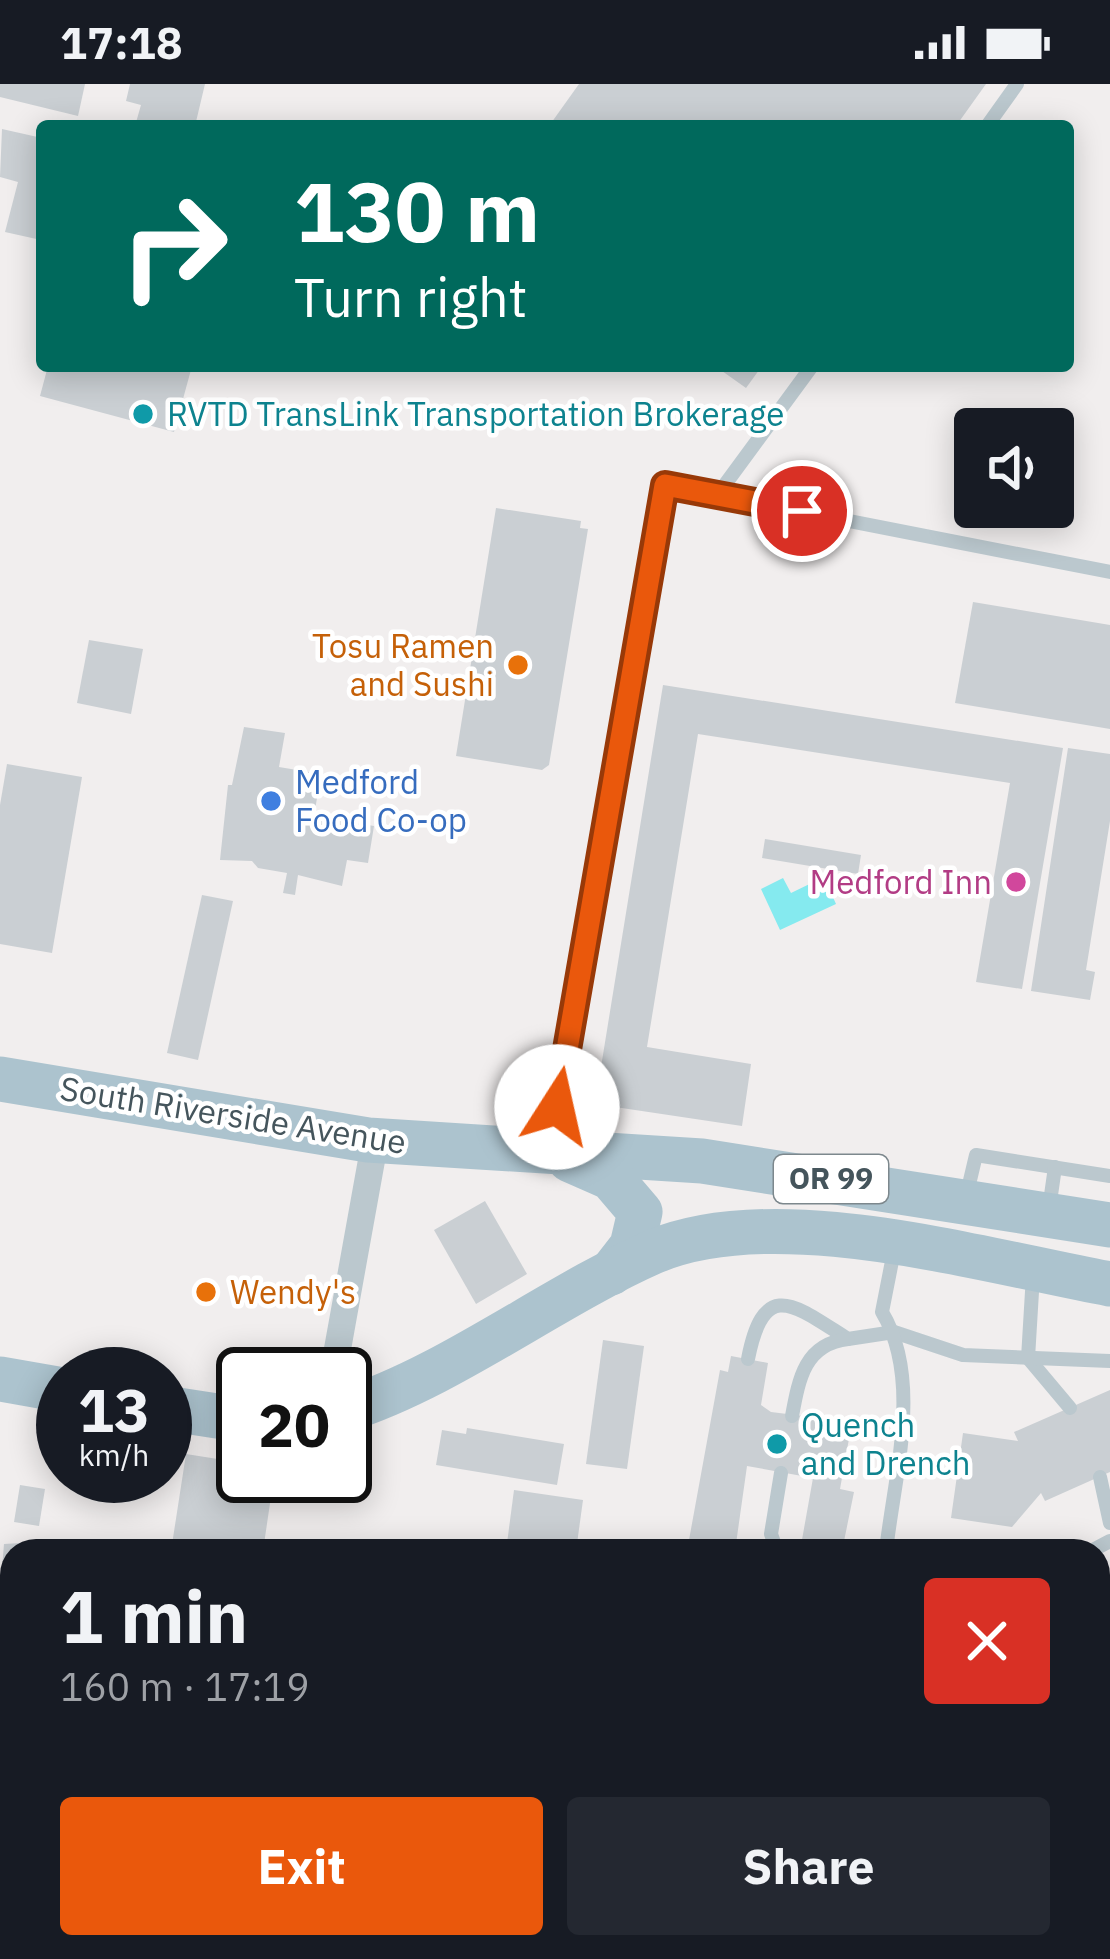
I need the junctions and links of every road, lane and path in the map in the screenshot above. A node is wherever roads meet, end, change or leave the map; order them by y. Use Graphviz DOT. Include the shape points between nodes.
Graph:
graph roads {
  1 [pos="1017,84"];
  2 [pos="991,120"];
  3 [pos="808,372"];
  4 [pos="718,494"];
  5 [pos="1110,572"];
  6 [pos="0,1078"];
  7 [pos="375,1141"];
  8 [pos="550,1151"];
  9 [pos="1054,1167"];
  10 [pos="1110,1176"];
  11 [pos="964,1201"];
  12 [pos="1048,1214"];
  13 [pos="1110,1225"];
  14 [pos="895,1246"];
  15 [pos="1034,1270"];
  16 [pos="611,1273"];
  17 [pos="1110,1284"];
  18 [pos="894,1332"];
  19 [pos="848,1339"];
  20 [pos="338,1347"];
  21 [pos="1028,1358"];
  22 [pos="748,1359"];
  23 [pos="1110,1361"];
  24 [pos="0,1379"];
  25 [pos="36,1385"];
  26 [pos="372,1396"];
  27 [pos="1070,1408"];
  28 [pos="792,1416"];
  29 [pos="781,1473"];
  30 [pos="1100,1477"];
  31 [pos="1110,1523"];
  32 [pos="773,1539"];
  33 [pos="887,1539"];
  1 -- 2 [label="lane"];
  3 -- 4 [label="lane"];
  4 -- 5 [label="lane"];
  4 -- 8 [label="lane" via="665,485"];
  6 -- 7 [label="main road, South Riverside Avenue / OR 99"];
  7 -- 8 [label="main road, South Riverside Avenue / OR 99"];
  7 -- 20 [label="street"];
  8 -- 11 [label="main road, South Riverside Avenue / OR 99" via="702,1162"];
  8 -- 16 [label="main road" via="611,1178 640,1212 632,1246"];
  9 -- 10 [label="lane"];
  9 -- 11 [label="lane" via="976,1154"];
  9 -- 12 [label="lane"];
  11 -- 12 [label="main road, South Riverside Avenue / OR 99"];
  12 -- 13 [label="main road, South Riverside Avenue / OR 99"];
  14 -- 15 [label="main road, OR 99"];
  14 -- 16 [label="main road, OR 99" via="758,1229 710,1234"];
  14 -- 18 [label="lane" via="882,1312"];
  15 -- 17 [label="main road, OR 99"];
  15 -- 21 [label="lane"];
  16 -- 26 [label="main road, OR 99"];
  18 -- 19 [label="lane"];
  18 -- 21 [label="lane" via="963,1355"];
  18 -- 33 [label="lane" via="904,1393"];
  19 -- 22 [label="lane" via="779,1305 755,1322"];
  19 -- 28 [label="lane" via="809,1356"];
  21 -- 23 [label="lane"];
  21 -- 27 [label="lane"];
  24 -- 25 [label="main road"];
  29 -- 32 [label="lane"];
  30 -- 31 [label="lane"];
}
